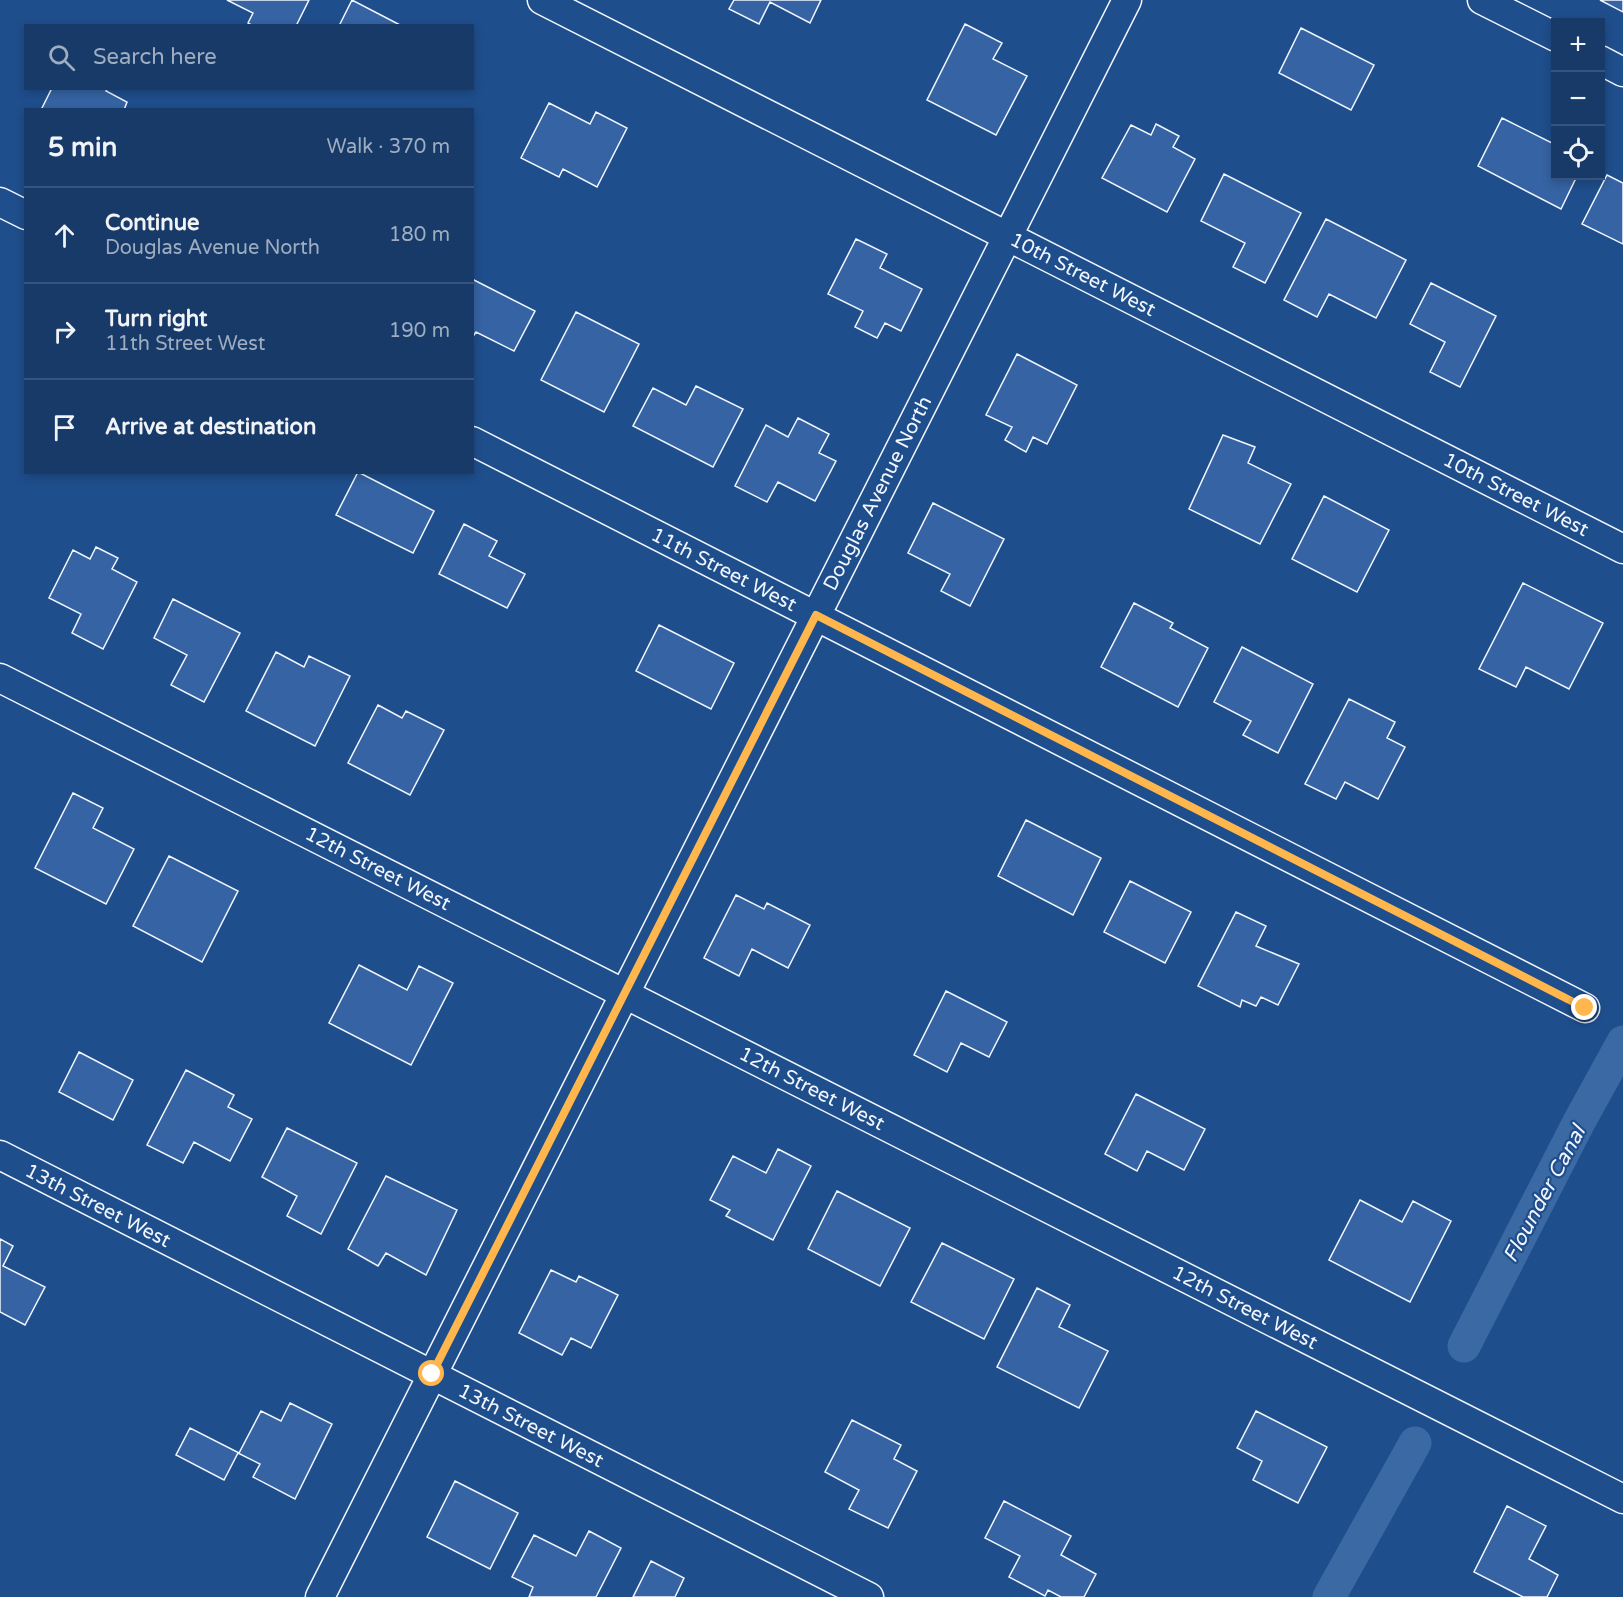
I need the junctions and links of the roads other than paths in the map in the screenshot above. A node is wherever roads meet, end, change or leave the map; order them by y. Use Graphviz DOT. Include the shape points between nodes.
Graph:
graph roads {
  1 [pos="542,0"];
  2 [pos="1127,0"];
  3 [pos="1482,0"];
  4 [pos="1551,34"];
  5 [pos="1605,63"];
  6 [pos="1623,72"];
  7 [pos="0,202"];
  8 [pos="24,214"];
  9 [pos="1008,236"];
  10 [pos="474,442"];
  11 [pos="1623,549"];
  12 [pos="816,615"];
  13 [pos="0,678"];
  14 [pos="627,994"];
  15 [pos="1585,1008"];
  16 [pos="0,1155"];
  17 [pos="432,1374"];
  18 [pos="1623,1499"];
  19 [pos="320,1597"];
  20 [pos="869,1597"];
  1 -- 9 [label="street, 10th Street West"];
  2 -- 9 [label="street, Douglas Avenue North"];
  3 -- 4 [label="street"];
  5 -- 6 [label="street"];
  7 -- 8 [label="street"];
  9 -- 11 [label="street, 10th Street West"];
  9 -- 12 [label="street, Douglas Avenue North"];
  10 -- 12 [label="street, 11th Street West"];
  12 -- 14 [label="street, Douglas Avenue North"];
  12 -- 15 [label="street, 11th Street West"];
  13 -- 14 [label="street, 12th Street West"];
  14 -- 17 [label="street, Douglas Avenue North"];
  14 -- 18 [label="street, 12th Street West"];
  16 -- 17 [label="street, 13th Street West"];
  17 -- 19 [label="street, Douglas Avenue North"];
  17 -- 20 [label="street, 13th Street West"];
}
